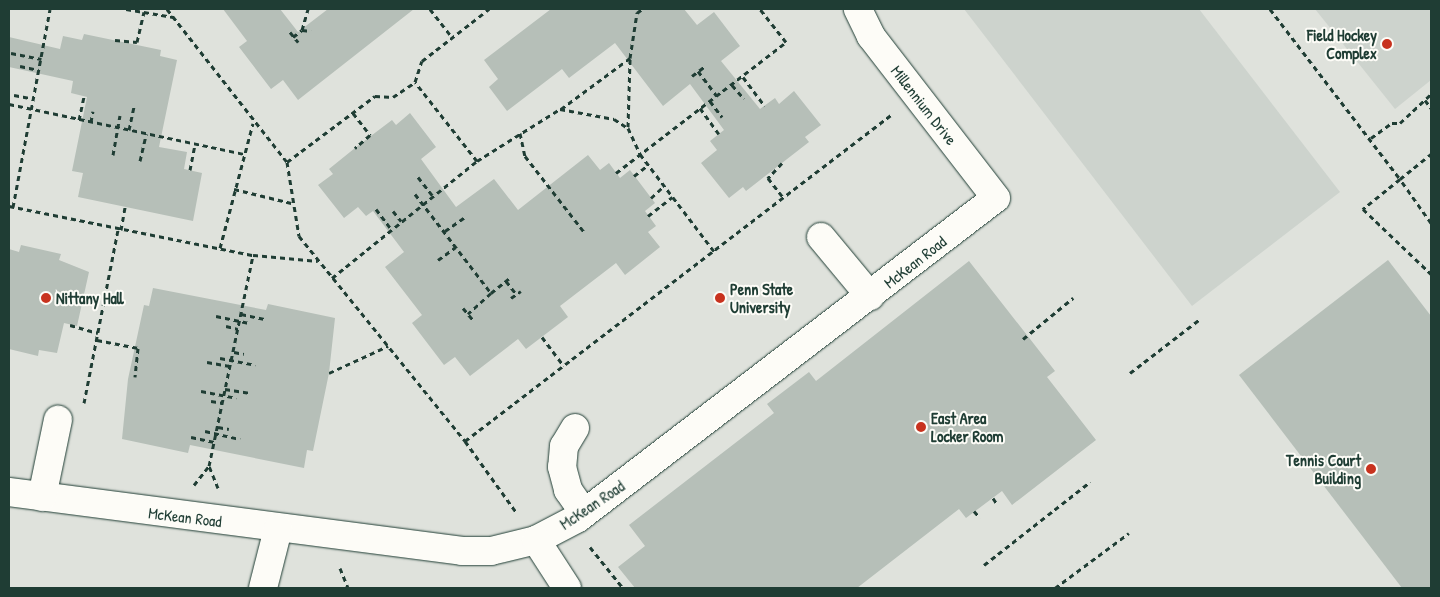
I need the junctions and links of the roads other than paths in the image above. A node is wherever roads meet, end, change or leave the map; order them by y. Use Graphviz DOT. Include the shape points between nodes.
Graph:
graph roads {
  1 [pos="858,9"];
  2 [pos="996,198"];
  3 [pos="822,237"];
  4 [pos="870,296"];
  5 [pos="58,420"];
  6 [pos="575,428"];
  7 [pos="9,492"];
  8 [pos="42,497"];
  9 [pos="584,514"];
  10 [pos="278,529"];
  11 [pos="536,540"];
  12 [pos="263,588"];
  13 [pos="567,588"];
  1 -- 2 [label="street, Millennium Drive" via="871,36"];
  2 -- 4 [label="street, McKean Road"];
  3 -- 4 [label="street"];
  4 -- 9 [label="street, McKean Road"];
  5 -- 8 [label="street"];
  6 -- 9 [label="street" via="564,446 562,467 568,490"];
  7 -- 8 [label="street, McKean Road"];
  8 -- 10 [label="street, McKean Road"];
  9 -- 11 [label="street, McKean Road"];
  10 -- 11 [label="street, McKean Road" via="462,552 491,551"];
  10 -- 12 [label="street"];
  11 -- 13 [label="street"];
}
